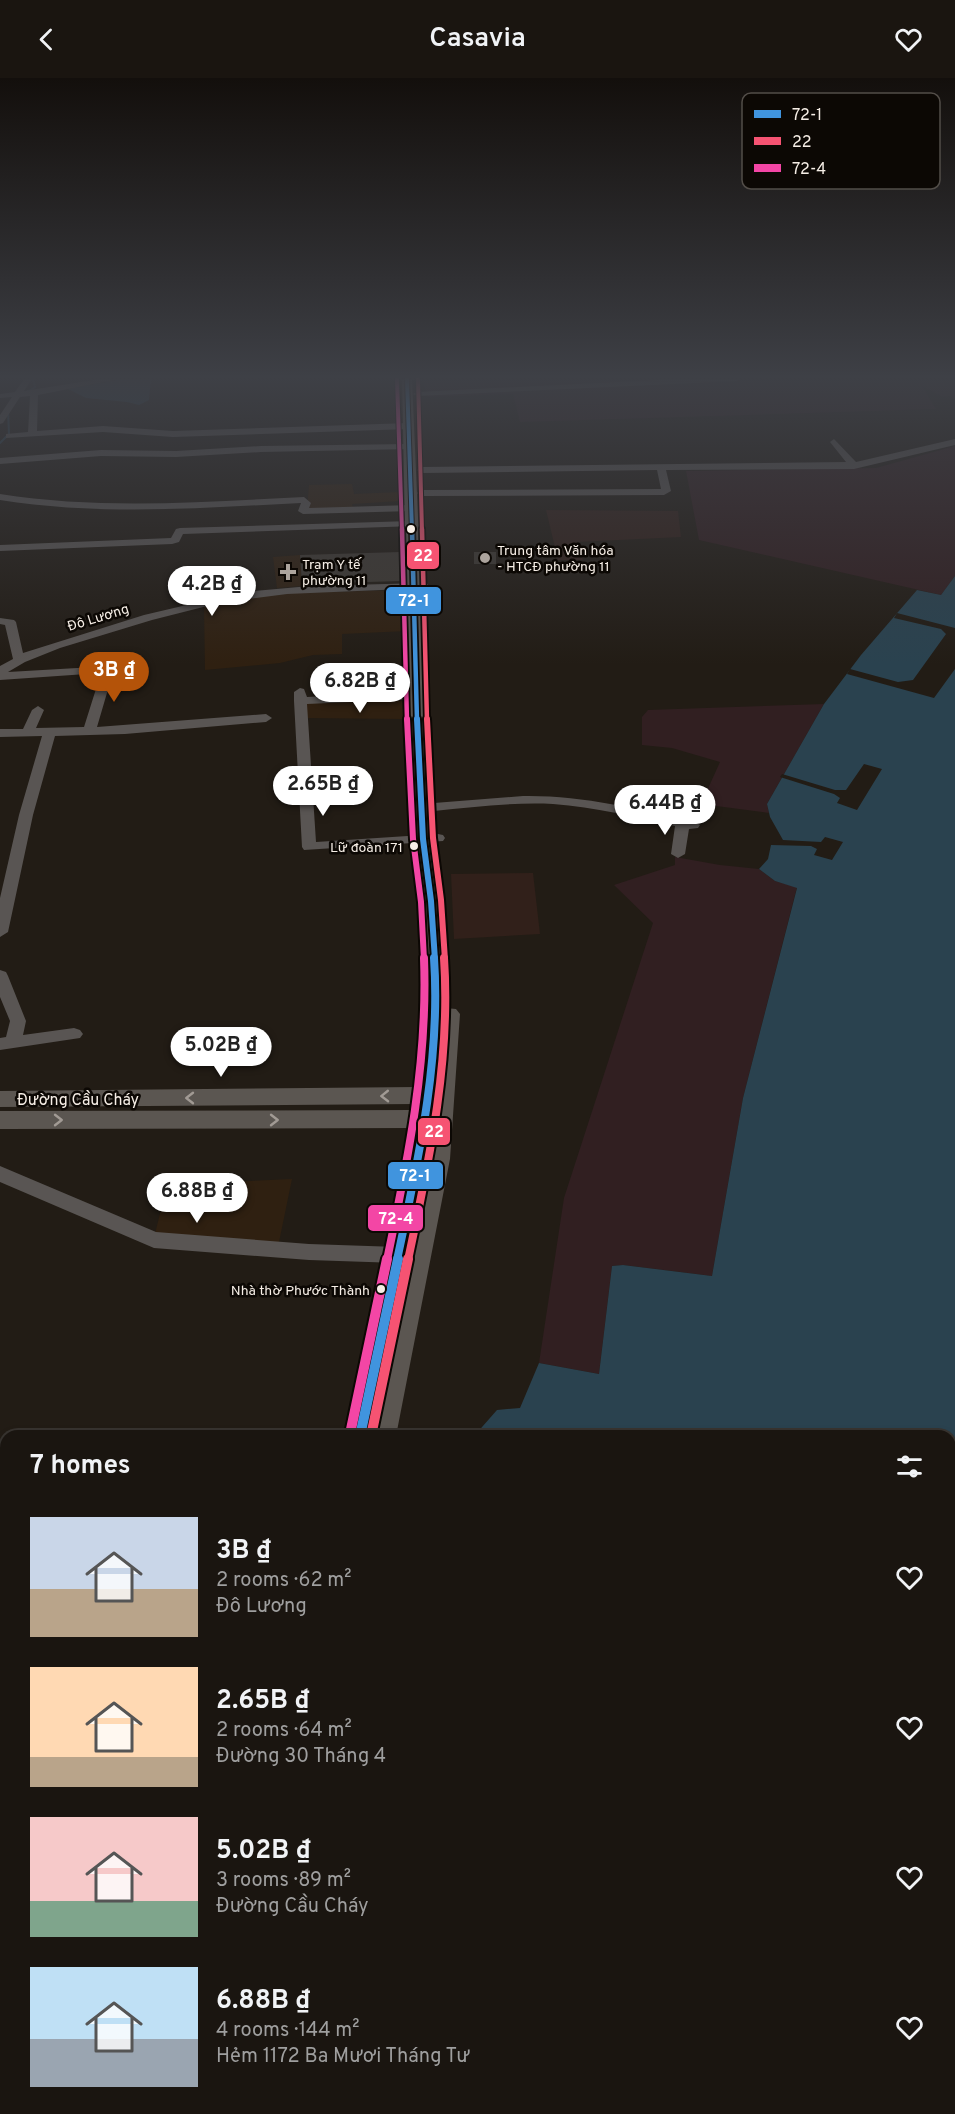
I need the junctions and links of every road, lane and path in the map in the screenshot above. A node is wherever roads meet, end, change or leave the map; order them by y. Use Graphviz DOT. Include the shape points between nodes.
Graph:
graph roads {
  1 [pos="412,474"];
  2 [pos="421,474"];
  3 [pos="662,474"];
  4 [pos="0,497"];
  5 [pos="415,508"];
  6 [pos="0,548"];
  7 [pos="418,586"];
  8 [pos="0,621"];
  9 [pos="0,643"];
  10 [pos="15,644"];
  11 [pos="19,660"];
  12 [pos="0,674"];
  13 [pos="422,707"];
  14 [pos="38,710"];
  15 [pos="266,718"];
  16 [pos="89,731"];
  17 [pos="50,732"];
  18 [pos="27,733"];
  19 [pos="0,734"];
  20 [pos="428,808"];
  21 [pos="430,838"];
  22 [pos="678,854"];
  23 [pos="0,932"];
  24 [pos="0,976"];
  25 [pos="74,1034"];
  26 [pos="6,1043"];
  27 [pos="435,1095"];
  28 [pos="0,1099"];
  29 [pos="433,1119"];
  30 [pos="0,1120"];
  31 [pos="0,1174"];
  32 [pos="421,1195"];
  33 [pos="398,1255"];
  34 [pos="361,1430"];
  35 [pos="383,1430"];
  1 -- 5 [label="main road"];
  2 -- 5 [label="main road"];
  3 -- 5 [label="street" via="664,492"];
  4 -- 5 [label="street" via="101,508 304,500 303,511"];
  5 -- 6 [label="street" via="180,531 172,541"];
  5 -- 7 [label="main road"];
  5 -- 7 [label="main road"];
  7 -- 11 [label="street, Đô Lương" via="242,596 153,616"];
  7 -- 13 [label="main road"];
  8 -- 10 [label="street" via="10,622"];
  9 -- 10 [label="street"];
  10 -- 11 [label="street"];
  11 -- 12 [label="street, Đô Lương"];
  12 -- 16 [label="street" via="108,669"];
  13 -- 20 [label="main road"];
  13 -- 21 [label="street" via="300,697 309,847"];
  14 -- 18 [label="street"];
  15 -- 16 [label="street"];
  16 -- 17 [label="street"];
  17 -- 18 [label="street"];
  17 -- 23 [label="street" via="26,814"];
  18 -- 19 [label="street"];
  20 -- 21 [label="main road"];
  20 -- 22 [label="street" via="552,800 624,810 688,824"];
  21 -- 27 [label="main road" via="437,900"];
  24 -- 26 [label="street" via="18,1021"];
  25 -- 26 [label="street"];
  27 -- 28 [label="main road, Đường Cầu Cháy, one-way"];
  27 -- 29 [label="main road"];
  30 -- 29 [label="main road, Đường Cầu Cháy, one-way"];
  29 -- 32 [label="main road"];
  31 -- 33 [label="street" via="154,1240"];
  32 -- 33 [label="main road"];
  32 -- 35 [label="main road"];
  33 -- 34 [label="main road"];
}
